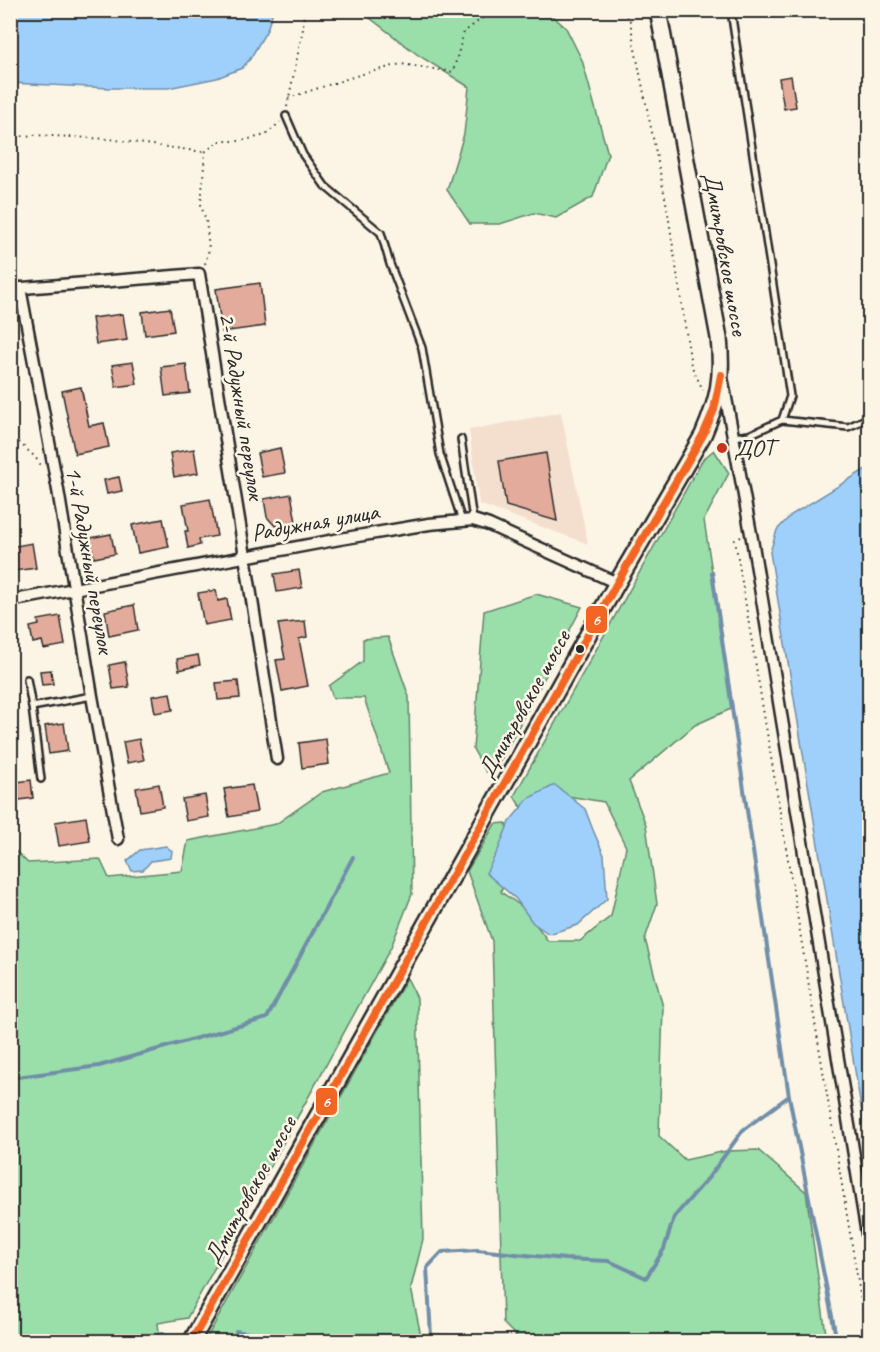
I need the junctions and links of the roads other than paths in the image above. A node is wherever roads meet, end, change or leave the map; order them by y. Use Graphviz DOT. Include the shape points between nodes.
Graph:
graph roads {
  1 [pos="658,10"];
  2 [pos="732,11"];
  3 [pos="286,116"];
  4 [pos="15,289"];
  5 [pos="721,375"];
  6 [pos="870,417"];
  7 [pos="782,420"];
  8 [pos="733,437"];
  9 [pos="461,439"];
  10 [pos="468,521"];
  11 [pos="245,556"];
  12 [pos="617,583"];
  13 [pos="74,589"];
  14 [pos="10,601"];
  15 [pos="27,679"];
  16 [pos="92,696"];
  17 [pos="32,707"];
  18 [pos="277,759"];
  19 [pos="41,779"];
  20 [pos="118,839"];
  21 [pos="870,1252"];
  22 [pos="191,1341"];
  1 -- 5 [label="street, Дмитровское шоссе" via="719,338"];
  2 -- 7 [label="lane" via="790,396"];
  3 -- 10 [label="lane" via="303,154 324,186 381,233 422,348 440,454"];
  4 -- 11 [label="street, 2-й Радужный переулок" via="199,274"];
  4 -- 13 [label="street, 1-й Радужный переулок" via="58,490"];
  5 -- 8 [label="street"];
  5 -- 12 [label="street, Дмитровское шоссе" via="704,435"];
  6 -- 7 [label="lane" via="848,427"];
  7 -- 8 [label="lane" via="749,435"];
  8 -- 21 [label="street"];
  9 -- 10 [label="lane"];
  10 -- 11 [label="street, Радужная улица" via="418,525"];
  10 -- 12 [label="street, Радужная улица" via="489,525"];
  11 -- 13 [label="street, Радужная улица"];
  11 -- 18 [label="street, 2-й Радужный переулок"];
  12 -- 22 [label="street, Дмитровское шоссе"];
  13 -- 14 [label="street, Радужная улица"];
  13 -- 16 [label="street, 1-й Радужный переулок"];
  15 -- 17 [label="lane"];
  16 -- 17 [label="lane"];
  16 -- 20 [label="street, 1-й Радужный переулок"];
  17 -- 19 [label="lane"];
}
